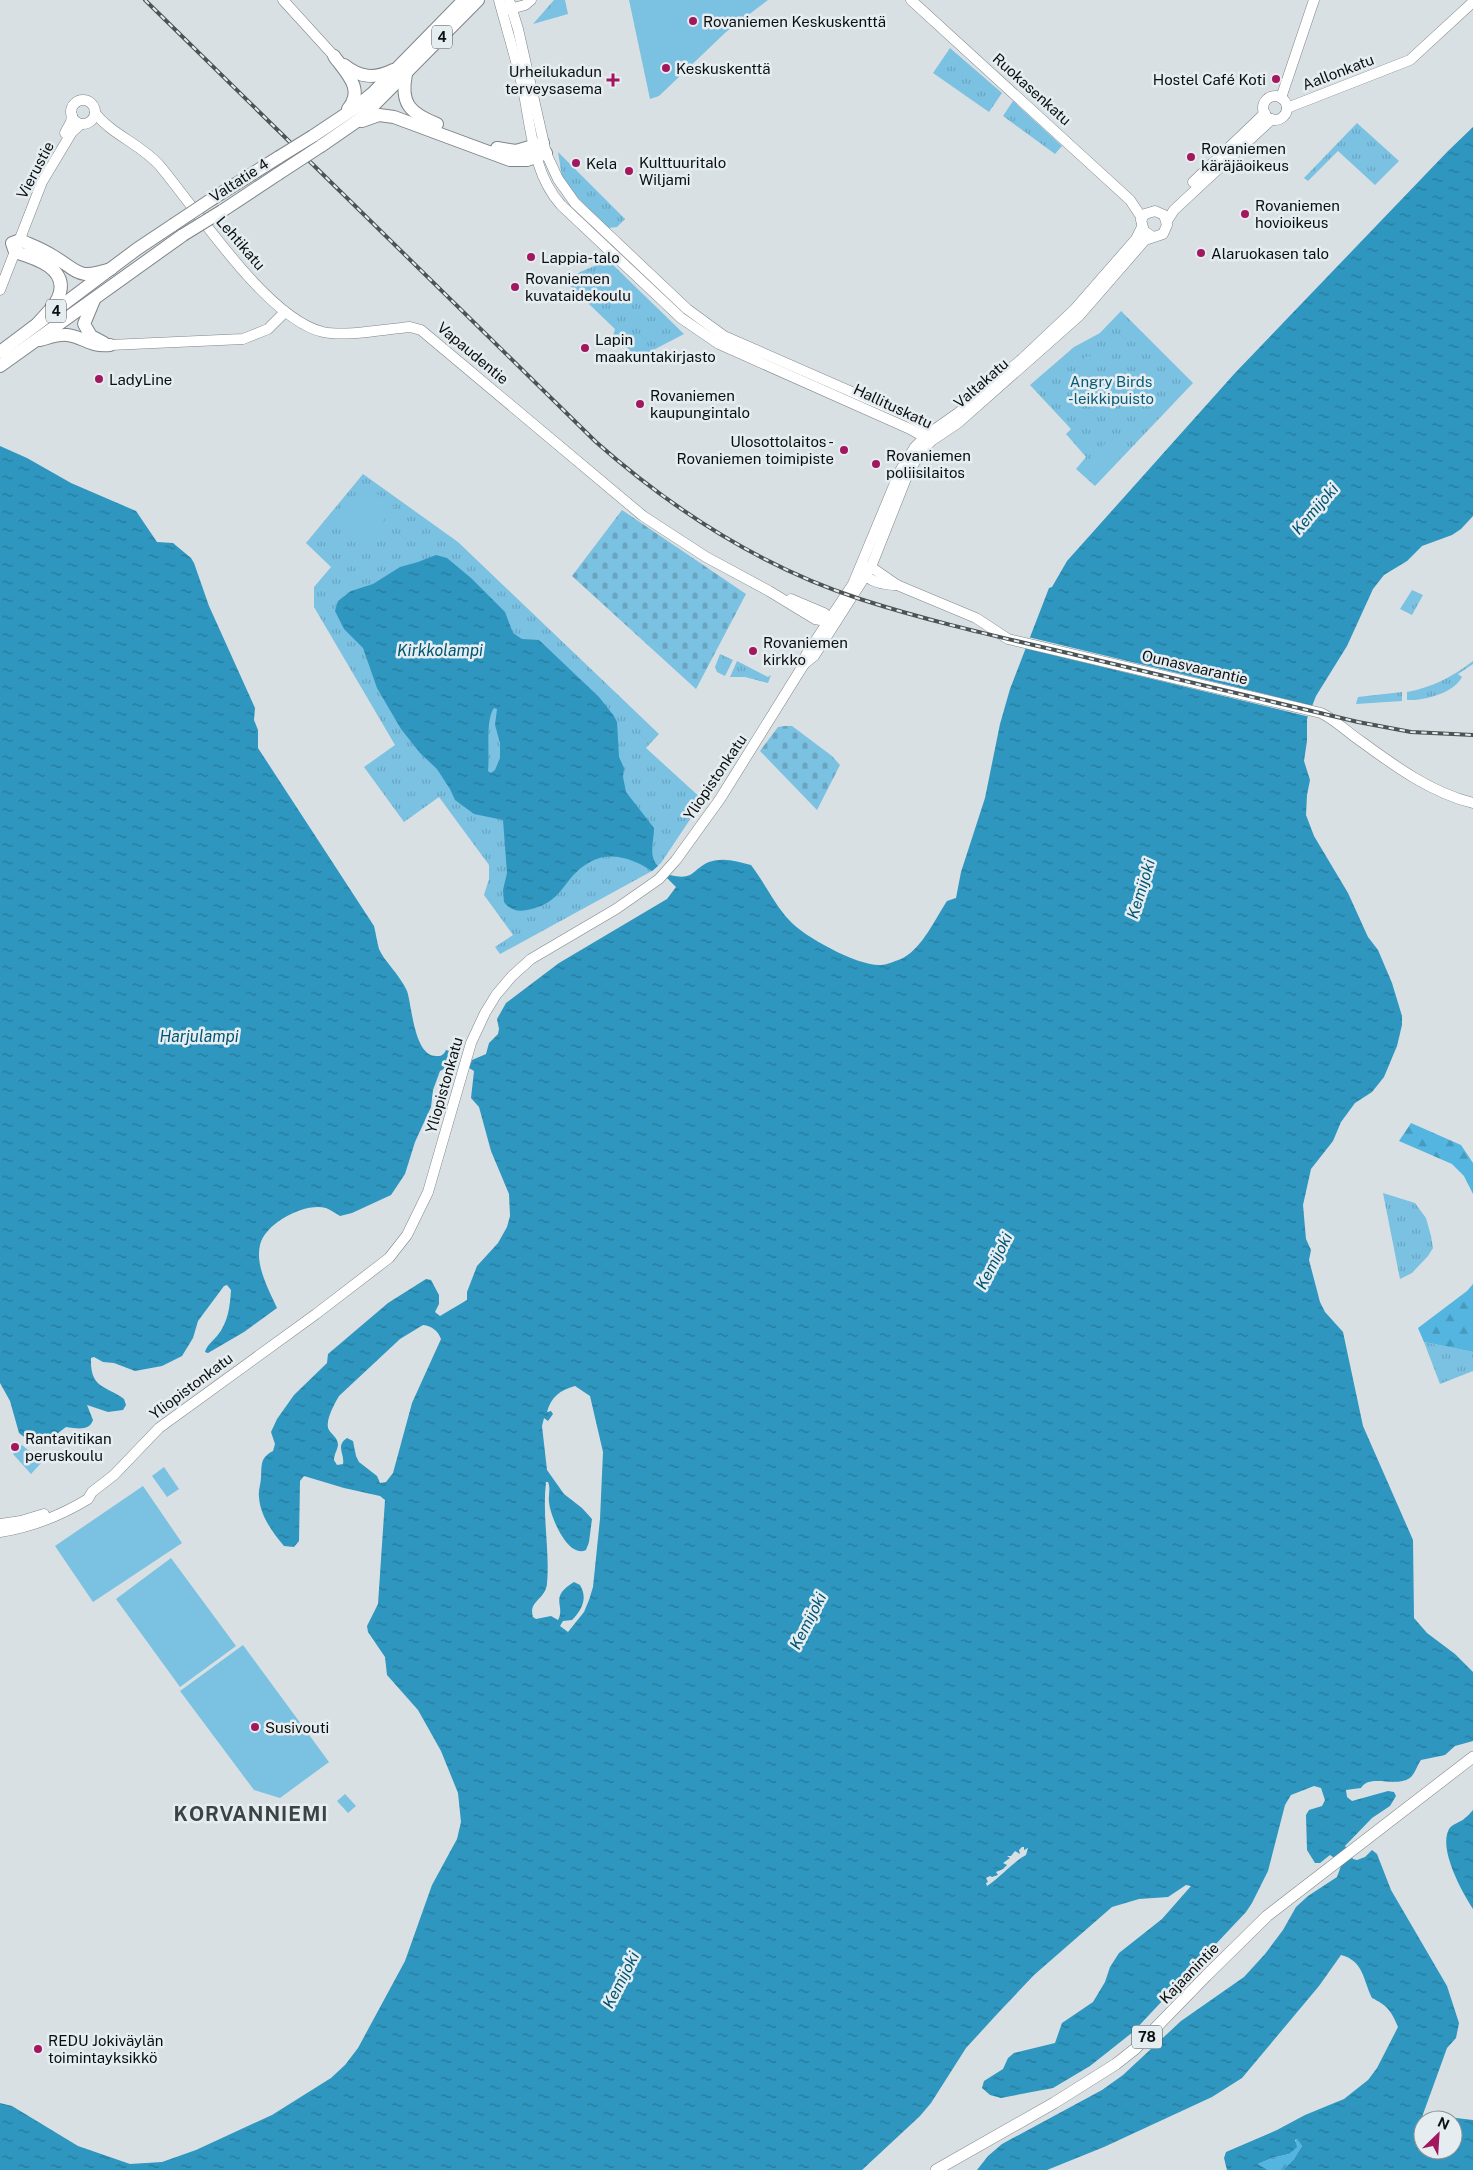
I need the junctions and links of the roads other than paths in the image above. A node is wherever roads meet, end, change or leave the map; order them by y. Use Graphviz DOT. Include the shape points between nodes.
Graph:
graph roads {
  1 [pos="283,0"];
  2 [pos="464,0"];
  3 [pos="478,0"];
  4 [pos="531,0"];
  5 [pos="911,0"];
  6 [pos="1314,0"];
  7 [pos="1473,2"];
  8 [pos="504,4"];
  9 [pos="334,56"];
  10 [pos="402,71"];
  11 [pos="1281,98"];
  12 [pos="1287,108"];
  13 [pos="95,113"];
  14 [pos="72,116"];
  15 [pos="1268,116"];
  16 [pos="84,123"];
  17 [pos="344,123"];
  18 [pos="113,130"];
  19 [pos="317,141"];
  20 [pos="540,150"];
  21 [pos="1148,217"];
  22 [pos="1167,221"];
  23 [pos="1153,237"];
  24 [pos="16,245"];
  25 [pos="111,269"];
  26 [pos="0,275"];
  27 [pos="0,290"];
  28 [pos="94,300"];
  29 [pos="285,312"];
  30 [pos="38,323"];
  31 [pos="88,339"];
  32 [pos="110,345"];
  33 [pos="26,347"];
  34 [pos="0,352"];
  35 [pos="787,364"];
  36 [pos="0,366"];
  37 [pos="799,370"];
  38 [pos="789,375"];
  39 [pos="872,400"];
  40 [pos="875,414"];
  41 [pos="929,437"];
  42 [pos="866,571"];
  43 [pos="831,621"];
  44 [pos="1473,803"];
  45 [pos="92,1492"];
  46 [pos="0,1524"];
  47 [pos="0,1532"];
  48 [pos="1473,1757"];
  49 [pos="936,2170"];
  1 -- 9 [label="street"];
  2 -- 10 [label="highway, Valtatie 4 / 4"];
  3 -- 10 [label="highway, Valtatie 4 / 4"];
  4 -- 8 [label="street" via="525,5"];
  5 -- 21 [label="street, Ruokasenkatu" via="1131,201 1140,204"];
  6 -- 11 [label="street"];
  7 -- 12 [label="street, Aallonkatu" via="1417,54 1400,64"];
  8 -- 20 [label="street, Hallituskatu" via="522,88"];
  9 -- 10 [label="highway" via="355,73 366,76"];
  9 -- 17 [label="highway" via="351,79 356,93"];
  10 -- 17 [label="highway, Valtatie 4 / 4"];
  10 -- 20 [label="highway" via="404,96 417,115 501,150"];
  11 -- 12 [label="street"];
  11 -- 15 [label="street" via="1273,96 1266,100 1264,106"];
  12 -- 15 [label="street" via="1282,117"];
  13 -- 14 [label="street" via="91,103 81,100 73,105"];
  13 -- 16 [label="street" via="93,119"];
  13 -- 18 [label="street, Lehtikatu"];
  14 -- 16 [label="street"];
  14 -- 24 [label="street, Vierustie" via="68,129 31,191"];
  15 -- 21 [label="street, Valtakatu" via="1173,202"];
  15 -- 22 [label="street" via="1174,210"];
  16 -- 18 [label="street, Lehtikatu"];
  16 -- 24 [label="street, Vierustie" via="72,132 44,178"];
  17 -- 19 [label="highway, Valtatie 4 / 4"];
  17 -- 20 [label="highway" via="384,115 517,161"];
  18 -- 29 [label="street, Lehtikatu" via="134,142 155,161 214,237"];
  19 -- 25 [label="highway, Valtatie 4 / 4, bridge" via="279,157"];
  19 -- 28 [label="highway, Valtatie 4 / 4, bridge" via="278,174 183,235"];
  20 -- 35 [label="street, Hallituskatu" via="575,203 687,309 724,336"];
  20 -- 38 [label="street, Hallituskatu" via="546,183 554,198 681,318 719,344"];
  21 -- 22 [label="street"];
  21 -- 23 [label="street" via="1144,231"];
  21 -- 41 [label="street, Valtakatu" via="1136,239 1063,321 1022,360"];
  22 -- 23 [label="street, Valtakatu" via="1163,234"];
  23 -- 41 [label="street, Valtakatu" via="1141,244 1079,316 1042,350 958,423"];
  24 -- 25 [label="highway" via="50,254 80,274"];
  24 -- 26 [label="street, Vierustie"];
  24 -- 27 [label="street, Vierustie"];
  24 -- 30 [label="highway" via="41,260 59,279 57,300"];
  25 -- 30 [label="highway, Valtatie 4 / 4"];
  28 -- 31 [label="highway" via="84,324"];
  28 -- 33 [label="highway, Valtatie 4 / 4"];
  29 -- 32 [label="street" via="268,329 243,339"];
  29 -- 43 [label="street, Vapaudentie" via="303,325 323,332 410,327 421,330 643,516 714,562 815,619"];
  30 -- 34 [label="highway, Valtatie 4 / 4"];
  31 -- 32 [label="highway"];
  31 -- 33 [label="highway" via="53,336"];
  33 -- 36 [label="highway, Valtatie 4 / 4"];
  35 -- 37 [label="street, Hallituskatu"];
  35 -- 38 [label="street"];
  37 -- 38 [label="street"];
  37 -- 39 [label="street, Hallituskatu"];
  38 -- 40 [label="street, Hallituskatu"];
  39 -- 40 [label="street"];
  39 -- 41 [label="street, Hallituskatu" via="910,417"];
  40 -- 41 [label="street, Hallituskatu"];
  41 -- 42 [label="street, Valtakatu" via="912,464"];
  42 -- 43 [label="street, Yliopistonkatu"];
  42 -- 44 [label="street, Ounasvaarantie" via="976,618 1008,639 1321,713 1425,784 1451,798"];
  43 -- 45 [label="street, Yliopistonkatu" via="814,656 804,664 720,799 659,879 616,909 531,959 496,995 471,1043 428,1192 397,1249 370,1273 159,1428 114,1475"];
  45 -- 46 [label="street, Yliopistonkatu" via="40,1516"];
  45 -- 47 [label="street, Yliopistonkatu" via="88,1499 44,1522"];
  48 -- 49 [label="main road, Kajaanintie / 78" via="1267,1916 1135,2049 1116,2064"];
}
